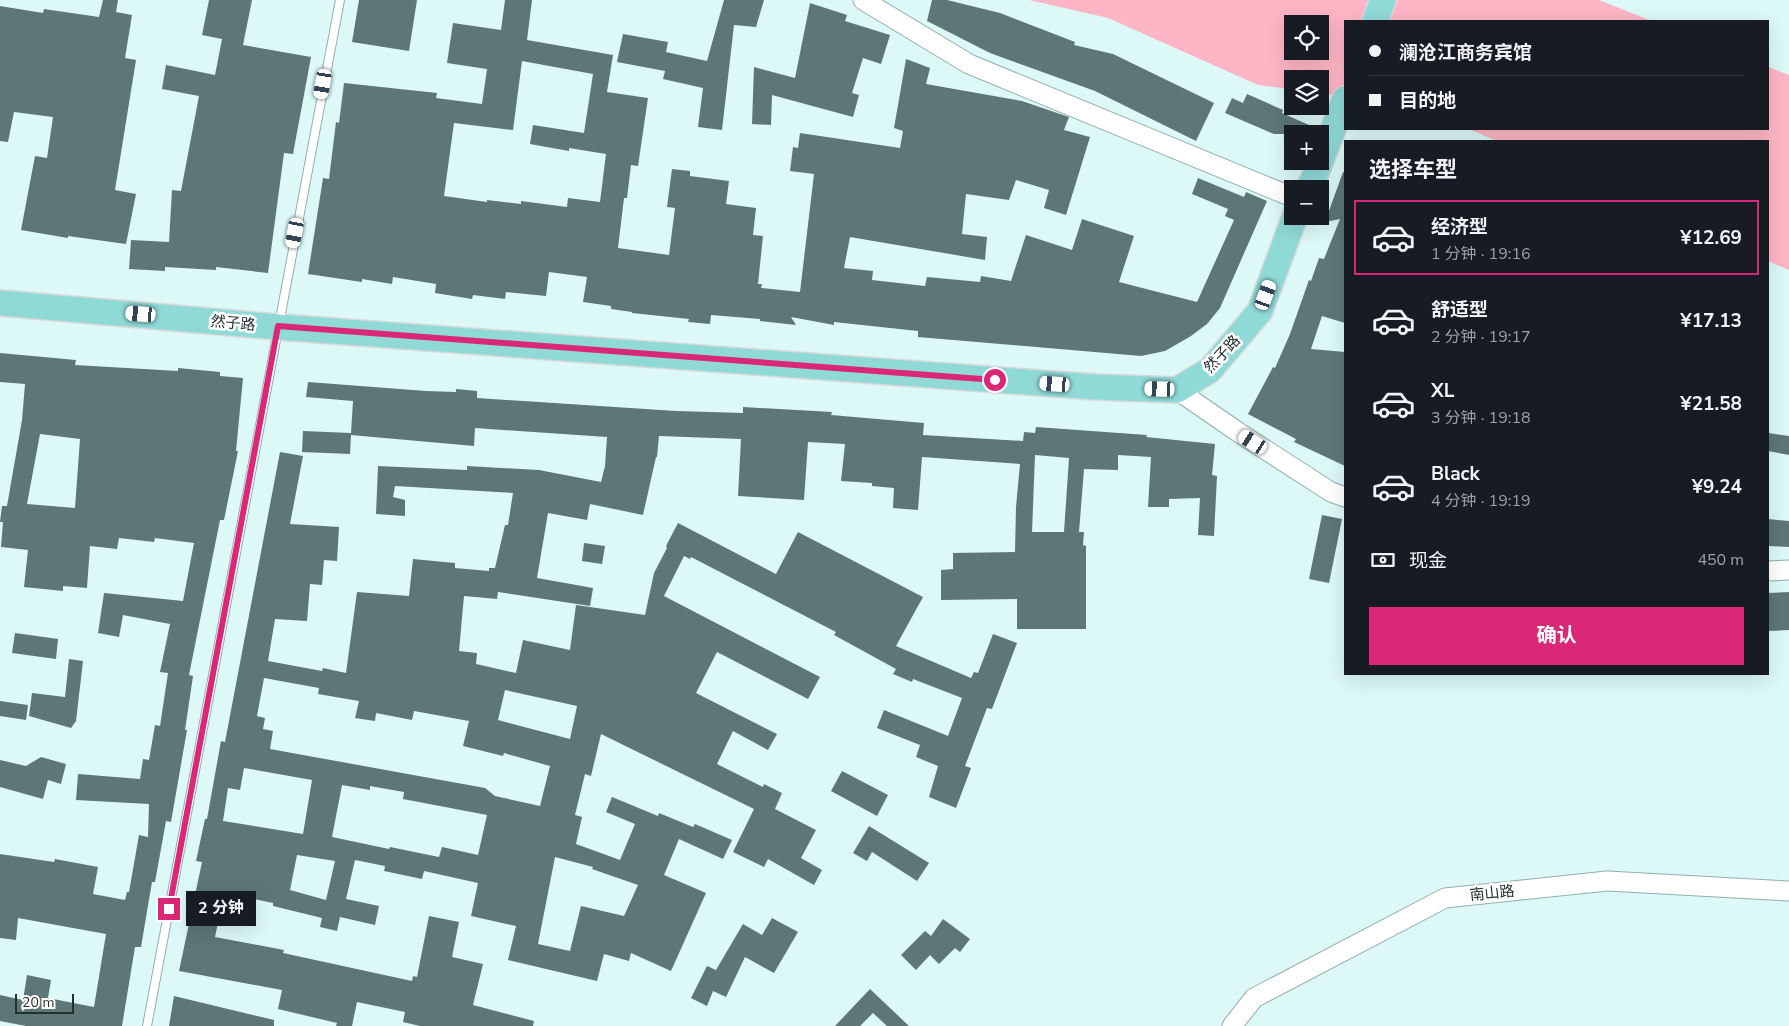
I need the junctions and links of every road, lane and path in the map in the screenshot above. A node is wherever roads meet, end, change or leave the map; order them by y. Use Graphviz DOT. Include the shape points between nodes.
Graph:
graph roads {
  1 [pos="340,0"];
  2 [pos="863,0"];
  3 [pos="1383,0"];
  4 [pos="1375,20"];
  5 [pos="1344,101"];
  6 [pos="1312,180"];
  7 [pos="1284,194"];
  8 [pos="1292,225"];
  9 [pos="0,303"];
  10 [pos="278,326"];
  11 [pos="1177,390"];
  12 [pos="1344,496"];
  13 [pos="1789,570"];
  14 [pos="1769,571"];
  15 [pos="1789,891"];
  16 [pos="147,1026"];
  17 [pos="1232,1026"];
  1 -- 10 [label="lane"];
  2 -- 7 [label="street" via="969,64"];
  3 -- 4 [label="main road"];
  5 -- 6 [label="main road"];
  8 -- 11 [label="main road, 然子路" via="1260,311 1210,370"];
  9 -- 10 [label="main road, 然子路"];
  10 -- 11 [label="main road, 然子路" via="1095,387"];
  10 -- 16 [label="lane"];
  11 -- 12 [label="street" via="1331,492"];
  13 -- 14 [label="street"];
  15 -- 17 [label="street, 南山路" via="1607,880 1445,898 1254,998"];
}
